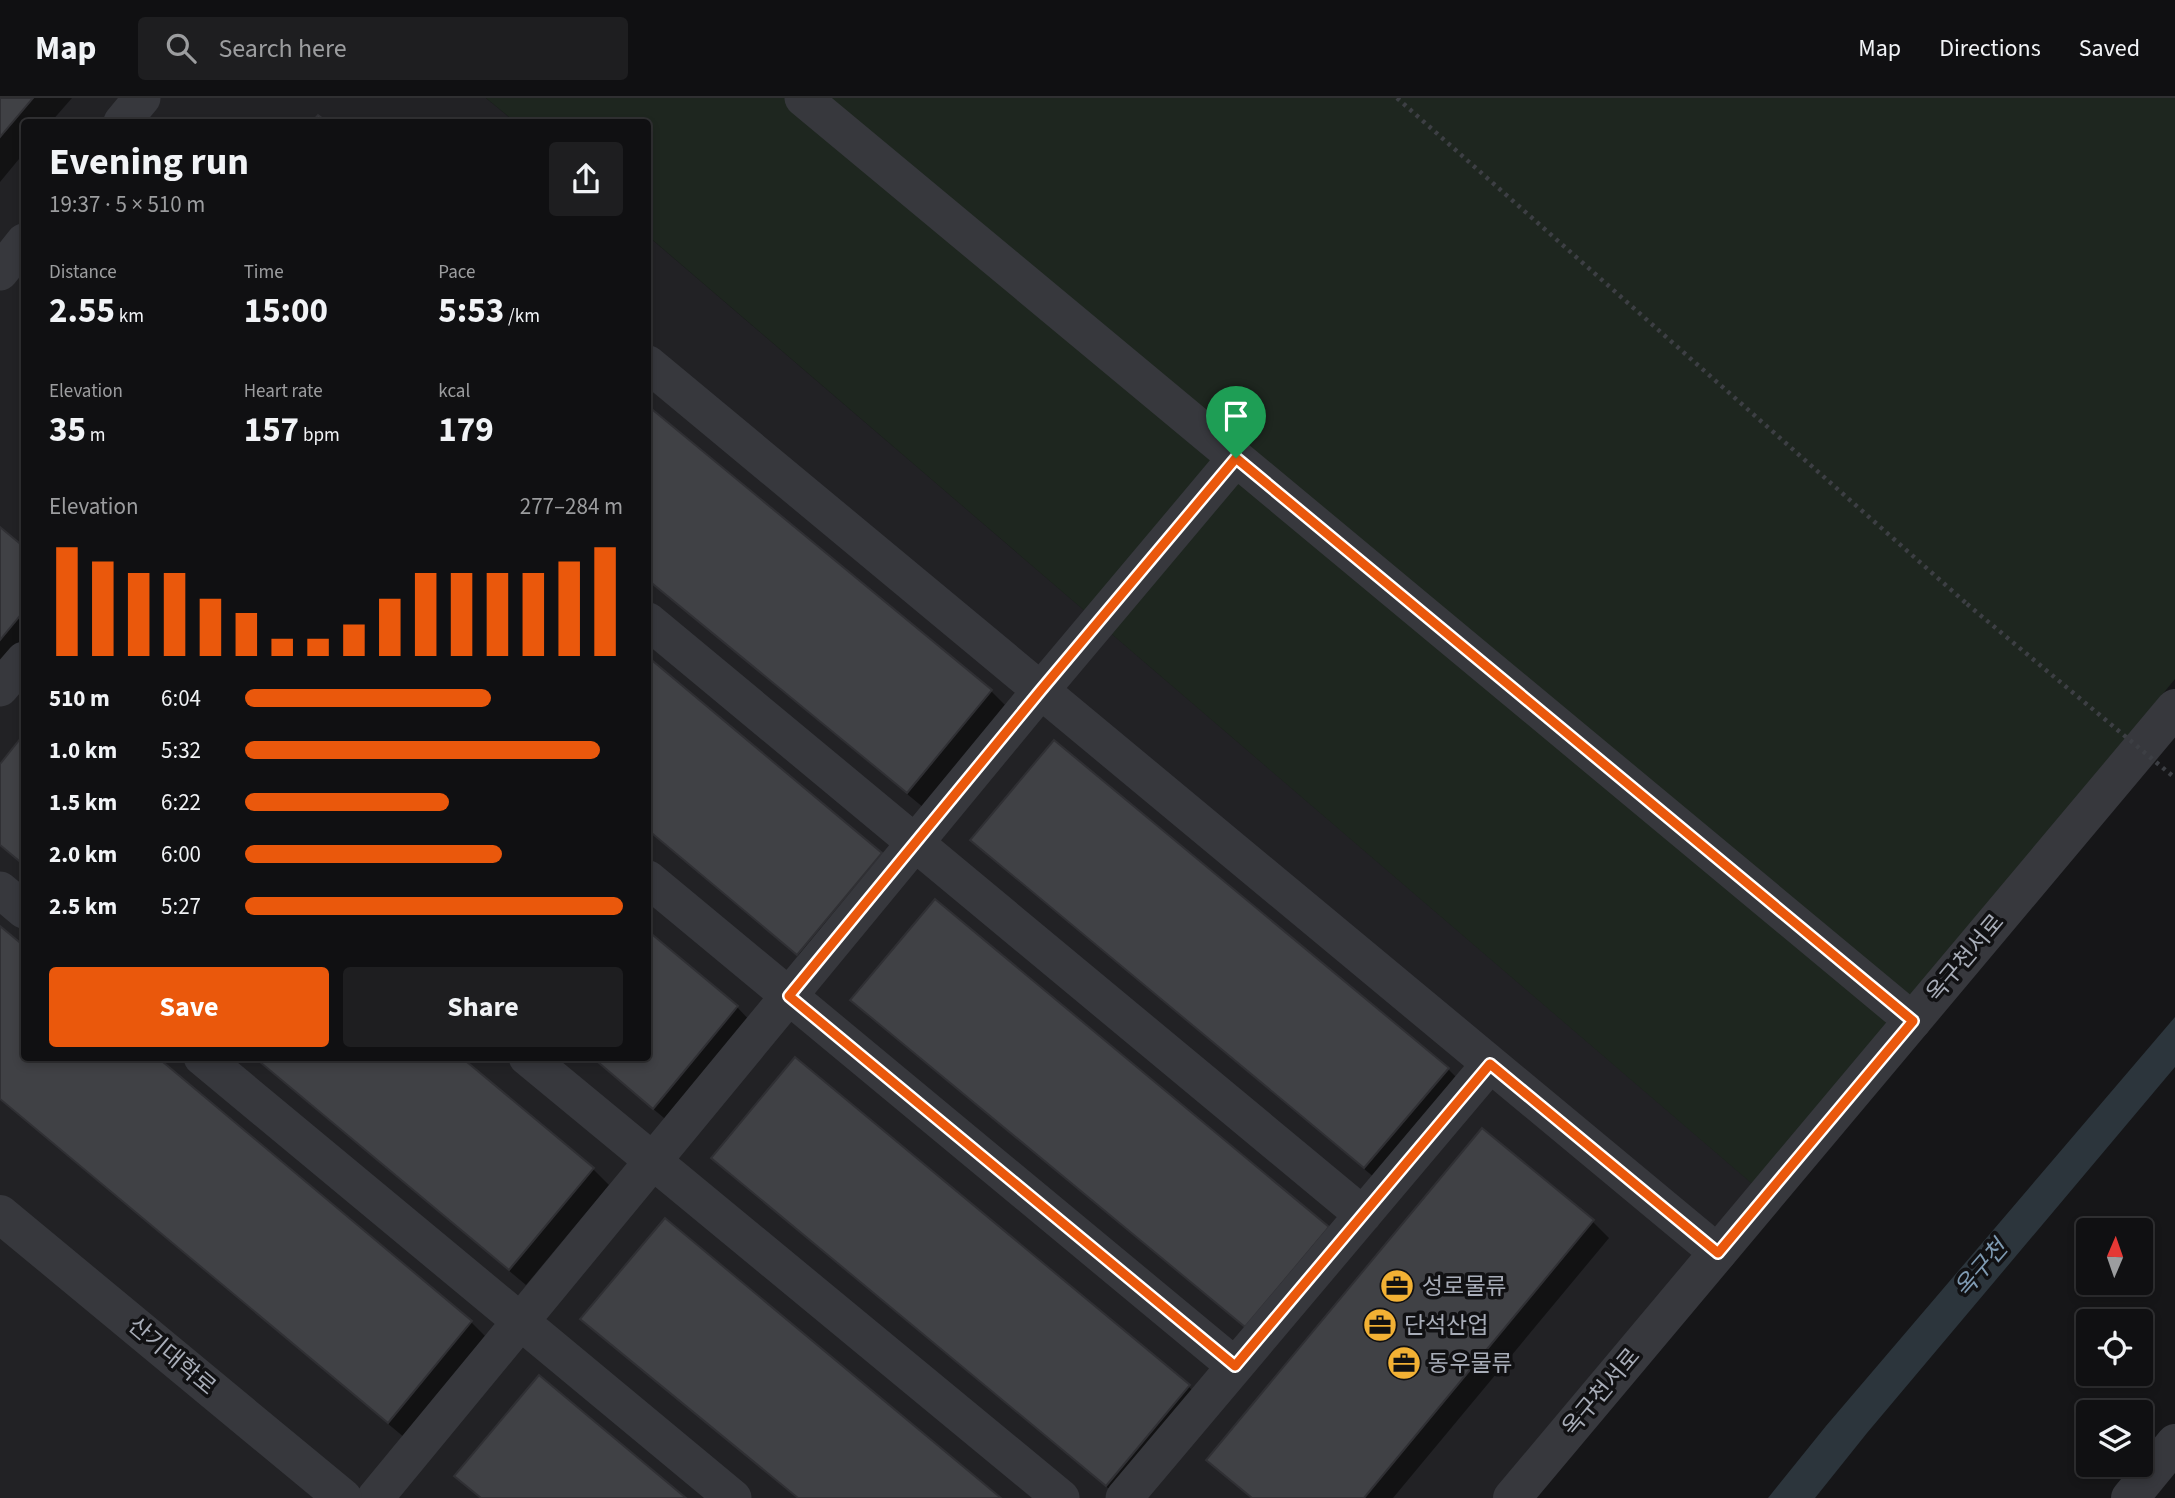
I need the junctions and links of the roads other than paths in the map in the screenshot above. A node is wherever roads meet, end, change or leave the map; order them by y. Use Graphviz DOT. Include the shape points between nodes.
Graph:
graph roads {
  1 [pos="142,98"];
  2 [pos="803,98"];
  3 [pos="124,119"];
  4 [pos="21,246"];
  5 [pos="0,272"];
  6 [pos="651,366"];
  7 [pos="1236,458"];
  8 [pos="651,623"];
  9 [pos="21,664"];
  10 [pos="0,688"];
  11 [pos="1041,690"];
  12 [pos="2175,708"];
  13 [pos="915,843"];
  14 [pos="651,881"];
  15 [pos="0,890"];
  16 [pos="21,908"];
  17 [pos="789,996"];
  18 [pos="1913,1021"];
  19 [pos="207,1061"];
  20 [pos="532,1061"];
  21 [pos="1490,1064"];
  22 [pos="653,1161"];
  23 [pos="0,1214"];
  24 [pos="1363,1215"];
  25 [pos="1718,1253"];
  26 [pos="520,1321"];
  27 [pos="1235,1366"];
  28 [pos="2175,1443"];
  29 [pos="343,1498"];
  30 [pos="374,1498"];
  31 [pos="733,1498"];
  32 [pos="1061,1498"];
  33 [pos="1124,1498"];
  34 [pos="1512,1498"];
  35 [pos="2130,1498"];
  1 -- 3 [label="street"];
  2 -- 7 [label="street"];
  4 -- 5 [label="street"];
  6 -- 11 [label="street"];
  7 -- 11 [label="street"];
  7 -- 18 [label="street"];
  8 -- 13 [label="street"];
  9 -- 10 [label="street"];
  11 -- 13 [label="street"];
  11 -- 21 [label="street"];
  12 -- 18 [label="street, 옥구천서로"];
  13 -- 17 [label="street"];
  13 -- 24 [label="street"];
  14 -- 17 [label="street"];
  15 -- 16 [label="street"];
  17 -- 22 [label="street"];
  17 -- 27 [label="street"];
  18 -- 25 [label="street, 옥구천서로"];
  19 -- 26 [label="street"];
  20 -- 22 [label="street"];
  21 -- 24 [label="street"];
  21 -- 25 [label="street"];
  22 -- 26 [label="street"];
  22 -- 32 [label="street"];
  23 -- 29 [label="street, 산기대학로"];
  24 -- 27 [label="street"];
  25 -- 34 [label="street, 옥구천서로"];
  26 -- 30 [label="street"];
  26 -- 31 [label="street"];
  27 -- 33 [label="street"];
  28 -- 35 [label="street"];
}
